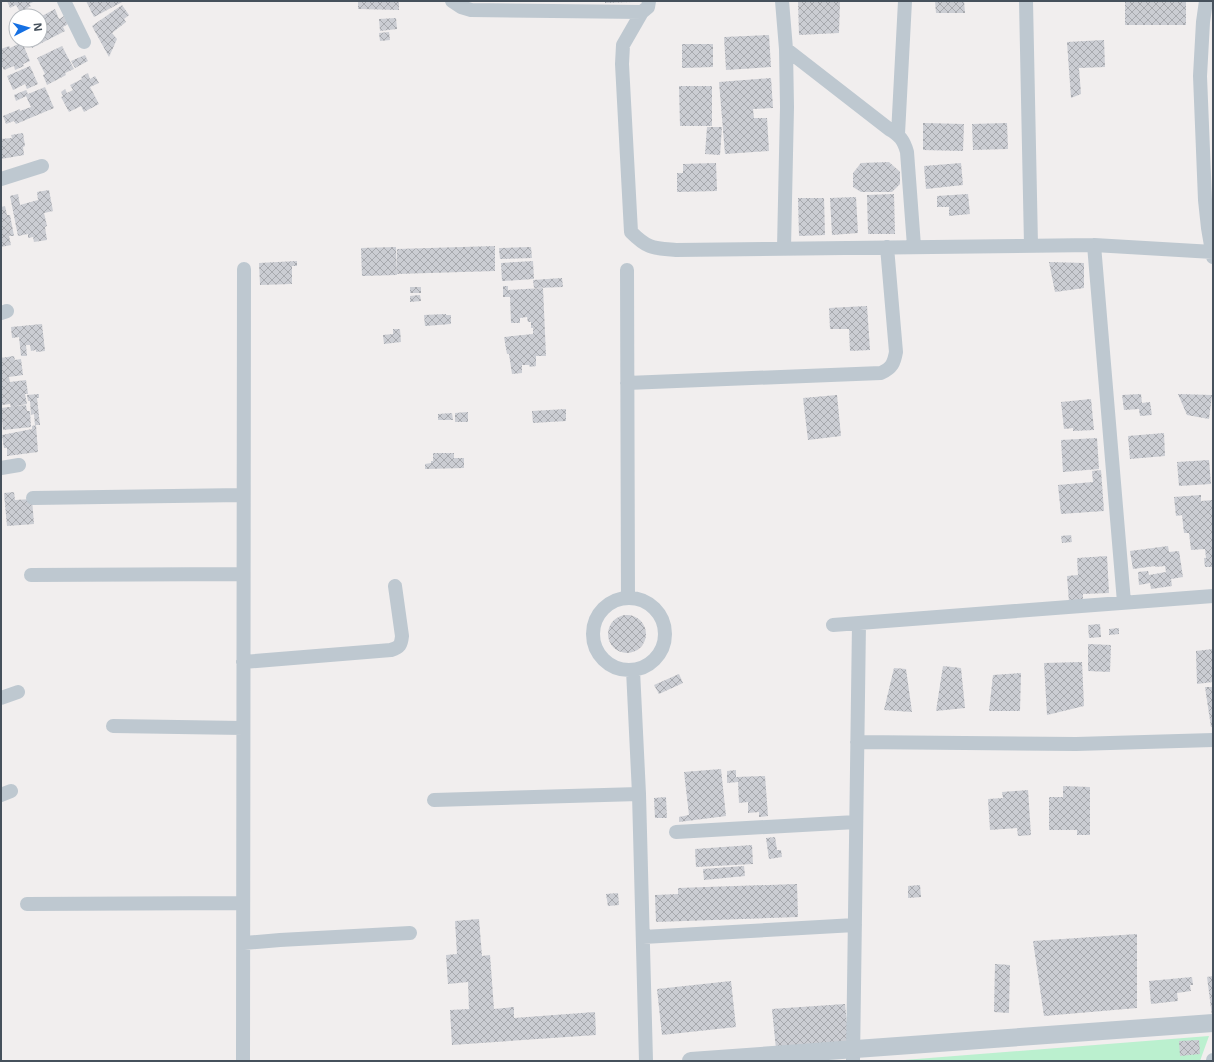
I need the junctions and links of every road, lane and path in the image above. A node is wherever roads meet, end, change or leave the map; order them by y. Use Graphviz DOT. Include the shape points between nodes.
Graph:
graph roads {
  1 [pos="64,1"];
  2 [pos="452,1"];
  3 [pos="782,1"];
  4 [pos="905,1"];
  5 [pos="1026,1"];
  6 [pos="1206,1"];
  7 [pos="547,6"];
  8 [pos="645,6"];
  9 [pos="84,42"];
  10 [pos="786,49"];
  11 [pos="898,134"];
  12 [pos="42,166"];
  13 [pos="1,178"];
  14 [pos="1209,201"];
  15 [pos="1031,245"];
  16 [pos="1094,245"];
  17 [pos="914,246"];
  18 [pos="887,247"];
  19 [pos="784,248"];
  20 [pos="1212,252"];
  21 [pos="1213,257"];
  22 [pos="244,269"];
  23 [pos="627,270"];
  24 [pos="627,383"];
  25 [pos="19,465"];
  26 [pos="1,468"];
  27 [pos="244,495"];
  28 [pos="33,498"];
  29 [pos="243,574"];
  30 [pos="31,575"];
  31 [pos="395,586"];
  32 [pos="1213,596"];
  33 [pos="628,598"];
  34 [pos="1124,602"];
  35 [pos="859,623"];
  36 [pos="833,625"];
  37 [pos="243,662"];
  38 [pos="633,670"];
  39 [pos="18,692"];
  40 [pos="1,698"];
  41 [pos="113,726"];
  42 [pos="243,728"];
  43 [pos="1213,740"];
  44 [pos="857,742"];
  45 [pos="640,794"];
  46 [pos="434,800"];
  47 [pos="856,822"];
  48 [pos="676,832"];
  49 [pos="243,903"];
  50 [pos="27,904"];
  51 [pos="855,925"];
  52 [pos="410,933"];
  53 [pos="643,937"];
  54 [pos="244,943"];
  55 [pos="1213,1023"];
  56 [pos="853,1055"];
  57 [pos="243,1061"];
  58 [pos="646,1061"];
  59 [pos="691,1061"];
  1 -- 9 [label="street"];
  2 -- 7 [label="street" via="461,8 471,10"];
  3 -- 10 [label="street"];
  4 -- 11 [label="street"];
  5 -- 15 [label="street"];
  6 -- 14 [label="street" via="1202,22 1200,76"];
  7 -- 8 [label="street"];
  8 -- 19 [label="street" via="623,46 631,232 651,248"];
  10 -- 11 [label="street"];
  10 -- 19 [label="street"];
  11 -- 17 [label="street" via="907,152"];
  12 -- 13 [label="street"];
  14 -- 20 [label="street" via="1208,228"];
  15 -- 16 [label="street"];
  15 -- 17 [label="street"];
  16 -- 20 [label="street"];
  16 -- 34 [label="street"];
  17 -- 18 [label="street"];
  18 -- 19 [label="street"];
  18 -- 24 [label="street" via="896,352 894,363 889,370 881,373"];
  20 -- 21 [label="street"];
  22 -- 27 [label="street"];
  23 -- 24 [label="street"];
  24 -- 33 [label="street"];
  25 -- 26 [label="street"];
  27 -- 28 [label="street"];
  27 -- 29 [label="street"];
  29 -- 30 [label="street"];
  29 -- 37 [label="street"];
  31 -- 37 [label="street" via="402,636 398,648"];
  32 -- 34 [label="street"];
  33 -- 38 [label="street" via="639,599 649,604 663,621 665,632 660,653 653,661"];
  33 -- 38 [label="street" via="617,600 599,614 594,636 596,648 611,665"];
  34 -- 35 [label="street"];
  35 -- 36 [label="street"];
  35 -- 44 [label="street"];
  37 -- 42 [label="street"];
  38 -- 45 [label="street"];
  39 -- 40 [label="street"];
  41 -- 42 [label="street"];
  42 -- 49 [label="street"];
  43 -- 44 [label="street" via="1076,744"];
  44 -- 47 [label="street"];
  45 -- 46 [label="street"];
  45 -- 53 [label="street"];
  47 -- 48 [label="street"];
  47 -- 51 [label="street"];
  49 -- 50 [label="street"];
  49 -- 54 [label="street"];
  51 -- 53 [label="street"];
  51 -- 56 [label="street"];
  52 -- 54 [label="street"];
  53 -- 58 [label="street"];
  54 -- 57 [label="street"];
  55 -- 56 [label="street"];
  56 -- 59 [label="street"];
}
